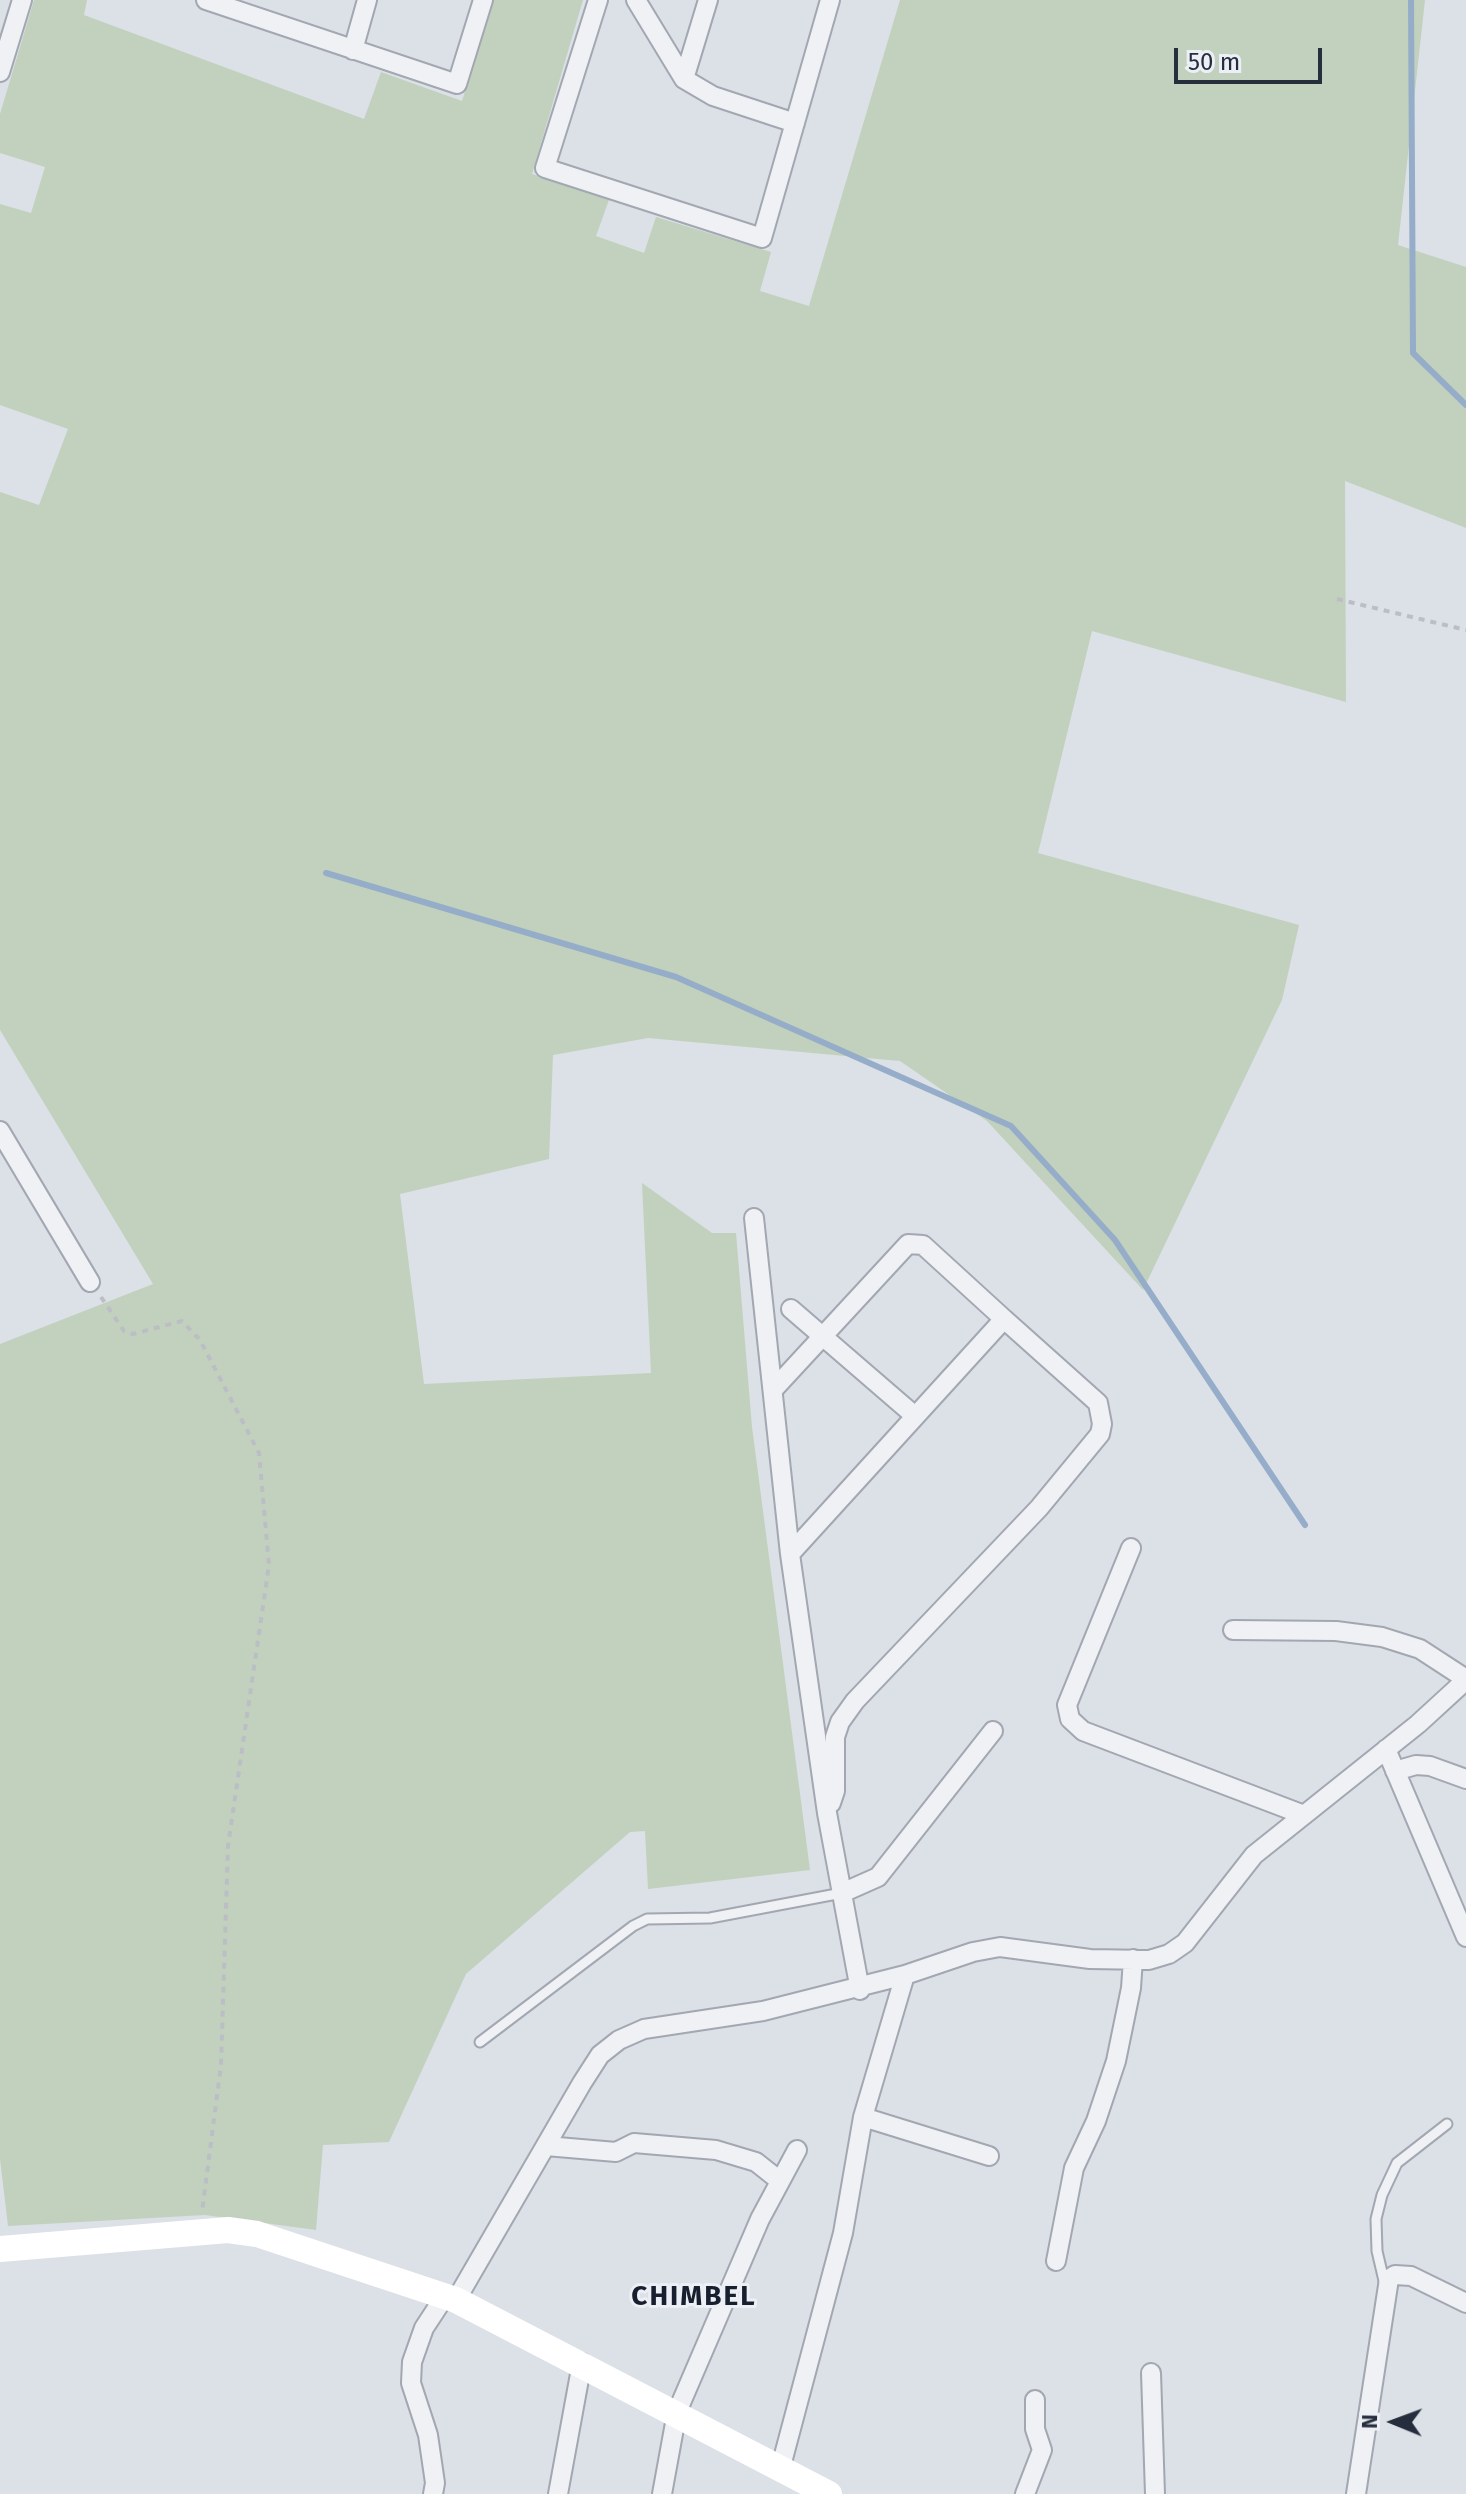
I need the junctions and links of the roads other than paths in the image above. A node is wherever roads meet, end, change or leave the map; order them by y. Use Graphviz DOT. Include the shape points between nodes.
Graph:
graph roads {
  1 [pos="22,0"];
  2 [pos="206,0"];
  3 [pos="367,0"];
  4 [pos="483,0"];
  5 [pos="598,0"];
  6 [pos="636,0"];
  7 [pos="708,0"];
  8 [pos="830,0"];
  9 [pos="259,9"];
  10 [pos="3,43"];
  11 [pos="353,50"];
  12 [pos="0,72"];
  13 [pos="684,79"];
  14 [pos="795,123"];
  15 [pos="0,1131"];
  16 [pos="8,1161"];
  17 [pos="754,1218"];
  18 [pos="90,1282"];
  19 [pos="791,1309"];
  20 [pos="1004,1319"];
  21 [pos="823,1334"];
  22 [pos="773,1390"];
  23 [pos="915,1416"];
  24 [pos="1131,1548"];
  25 [pos="790,1554"];
  26 [pos="1233,1630"];
  27 [pos="1466,1679"];
  28 [pos="993,1731"];
  29 [pos="1386,1749"];
  30 [pos="1395,1771"];
  31 [pos="1466,1779"];
  32 [pos="827,1813"];
  33 [pos="1304,1815"];
  34 [pos="842,1893"];
  35 [pos="1466,1937"];
  36 [pos="1133,1959"];
  37 [pos="905,1975"];
  38 [pos="860,1990"];
  39 [pos="480,2042"];
  40 [pos="863,2117"];
  41 [pos="1447,2124"];
  42 [pos="546,2146"];
  43 [pos="797,2150"];
  44 [pos="989,2156"];
  45 [pos="780,2181"];
  46 [pos="0,2249"];
  47 [pos="1056,2261"];
  48 [pos="1386,2288"];
  49 [pos="451,2298"];
  50 [pos="1466,2303"];
  51 [pos="582,2363"];
  52 [pos="1151,2373"];
  53 [pos="1035,2400"];
  54 [pos="677,2412"];
  55 [pos="780,2470"];
  56 [pos="433,2494"];
  57 [pos="558,2494"];
  58 [pos="662,2494"];
  59 [pos="829,2494"];
  60 [pos="1025,2494"];
  61 [pos="1155,2494"];
  62 [pos="1356,2494"];
  1 -- 10 [label="street"];
  2 -- 9 [label="street"];
  3 -- 11 [label="street"];
  4 -- 11 [label="street" via="457,84"];
  5 -- 14 [label="street" via="545,168 762,238"];
  6 -- 13 [label="street"];
  7 -- 13 [label="street"];
  8 -- 14 [label="street"];
  9 -- 11 [label="street"];
  10 -- 12 [label="street"];
  13 -- 14 [label="street" via="713,96"];
  15 -- 16 [label="street"];
  16 -- 18 [label="street"];
  17 -- 22 [label="street"];
  19 -- 21 [label="street"];
  20 -- 21 [label="street" via="923,1245 913,1243 896,1254"];
  20 -- 23 [label="street"];
  20 -- 32 [label="street" via="1098,1403 1100,1434 1039,1508 847,1711 835,1737 835,1791"];
  21 -- 22 [label="street"];
  21 -- 23 [label="street"];
  22 -- 25 [label="street"];
  23 -- 25 [label="street"];
  24 -- 33 [label="street" via="1067,1705 1070,1719 1083,1731"];
  25 -- 32 [label="street"];
  26 -- 27 [label="street" via="1382,1637 1420,1649"];
  27 -- 29 [label="street"];
  28 -- 34 [label="street" via="878,1877"];
  29 -- 30 [label="street"];
  29 -- 33 [label="street"];
  30 -- 31 [label="street" via="1430,1766"];
  30 -- 35 [label="street"];
  32 -- 34 [label="street"];
  33 -- 36 [label="street" via="1254,1855 1185,1943 1169,1954"];
  34 -- 38 [label="street"];
  34 -- 39 [label="lane" via="710,1918 647,1919"];
  36 -- 37 [label="street" via="1066,1957 1000,1947"];
  36 -- 47 [label="street" via="1116,2061 1074,2168"];
  37 -- 38 [label="street"];
  37 -- 40 [label="street"];
  38 -- 42 [label="street" via="644,2029 619,2040 600,2055"];
  40 -- 44 [label="street"];
  40 -- 55 [label="street" via="843,2233"];
  41 -- 48 [label="lane" via="1397,2163 1382,2195 1377,2251"];
  42 -- 45 [label="street" via="616,2152 634,2143 716,2150 756,2162"];
  42 -- 49 [label="street"];
  43 -- 45 [label="street"];
  45 -- 54 [label="street"];
  46 -- 49 [label="main road" via="199,2232 257,2234"];
  48 -- 50 [label="street" via="1392,2276 1405,2275"];
  48 -- 62 [label="street"];
  49 -- 51 [label="main road"];
  49 -- 56 [label="street" via="424,2328 412,2362 411,2383 428,2435"];
  51 -- 54 [label="main road"];
  51 -- 57 [label="street"];
  52 -- 61 [label="street"];
  53 -- 60 [label="street" via="1035,2429 1042,2450"];
  54 -- 55 [label="main road"];
  54 -- 58 [label="street"];
  55 -- 59 [label="main road"];
}
